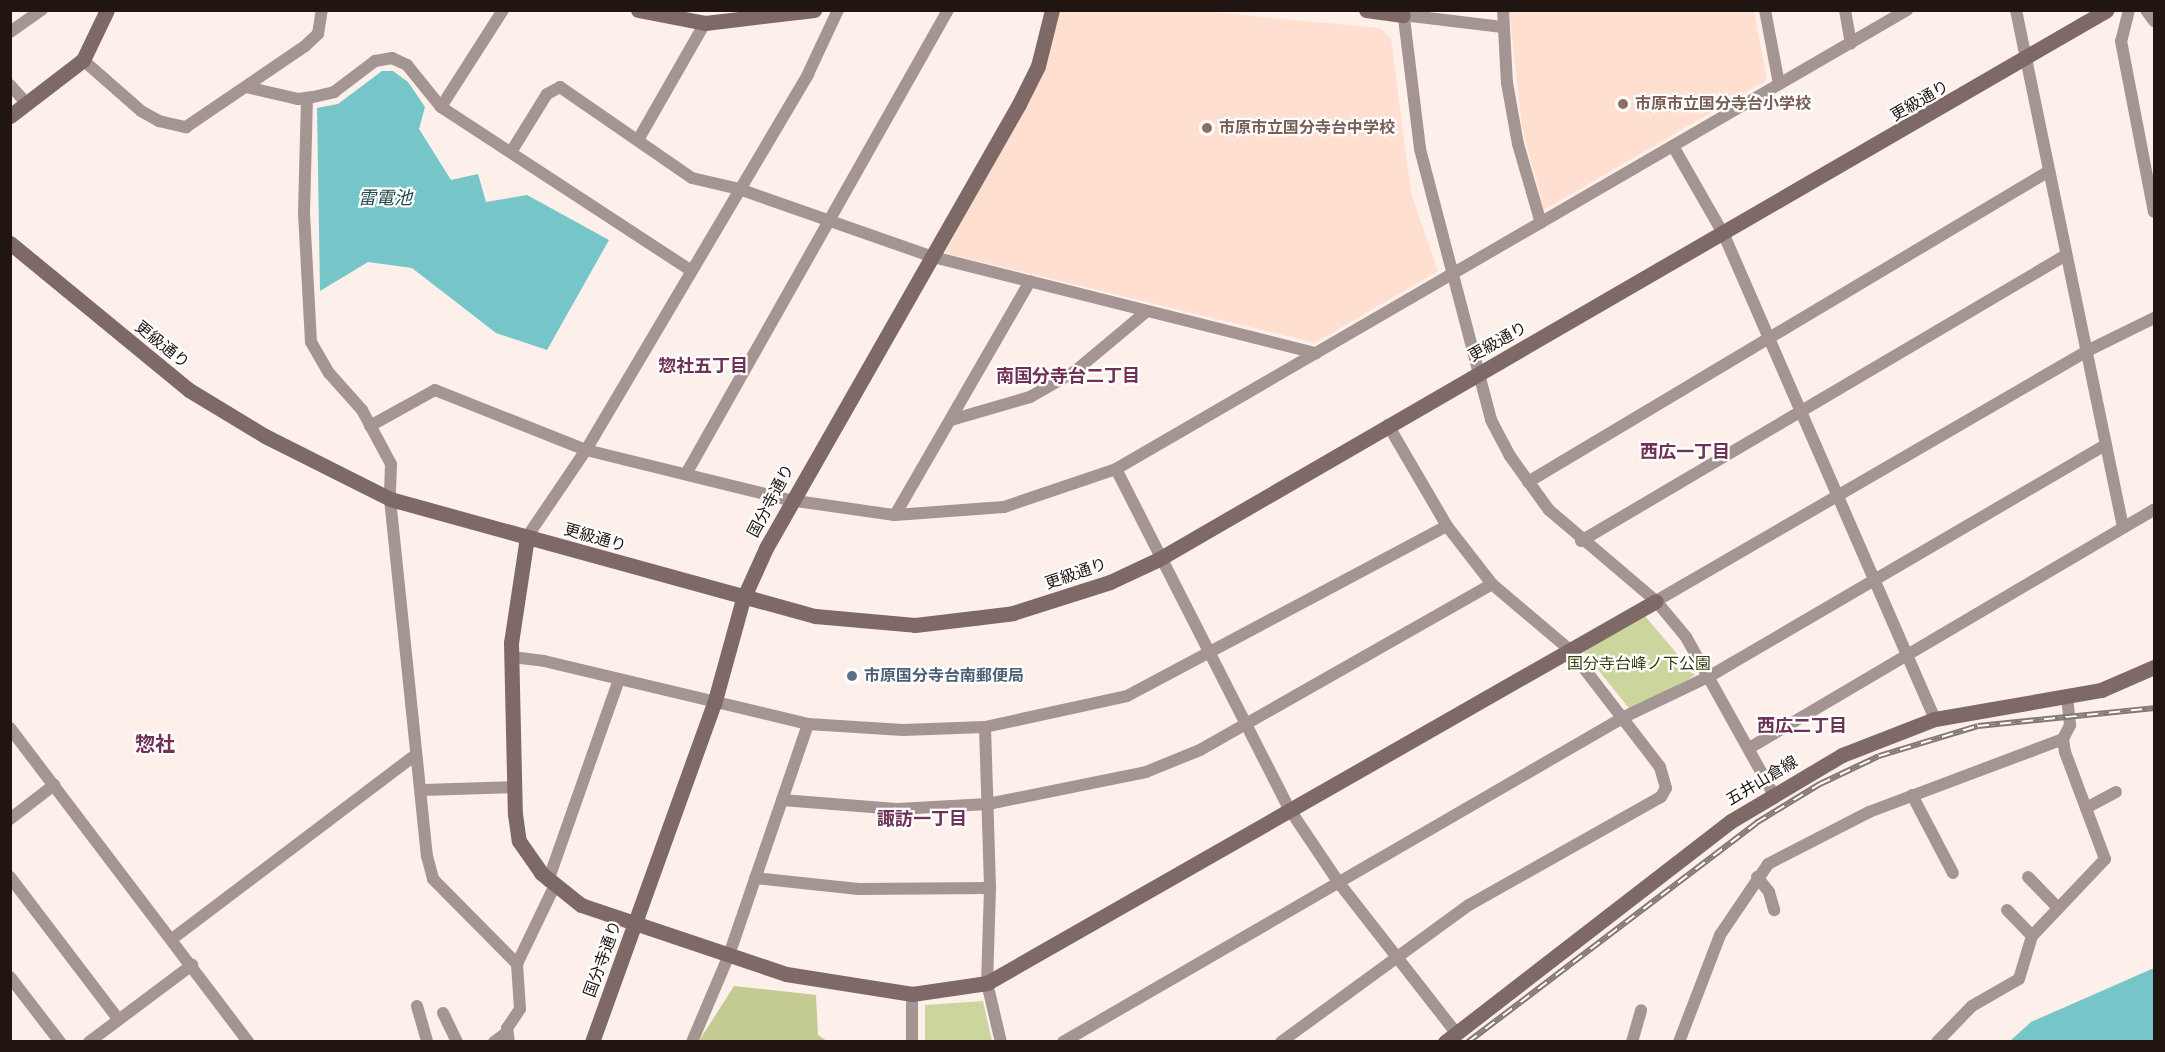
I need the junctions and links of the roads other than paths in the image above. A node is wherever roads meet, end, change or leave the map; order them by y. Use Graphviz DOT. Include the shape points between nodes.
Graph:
graph roads {
  1 [pos="42,10"];
  2 [pos="322,10"];
  3 [pos="503,10"];
  4 [pos="638,10"];
  5 [pos="814,10"];
  6 [pos="838,10"];
  7 [pos="948,10"];
  8 [pos="1052,10"];
  9 [pos="1366,10"];
  10 [pos="1503,10"];
  11 [pos="1765,10"];
  12 [pos="1845,10"];
  13 [pos="1907,10"];
  14 [pos="2016,10"];
  15 [pos="2129,10"];
  16 [pos="2146,10"];
  17 [pos="2104,12"];
  18 [pos="1403,13"];
  19 [pos="102,14"];
  20 [pos="2154,21"];
  21 [pos="705,23"];
  22 [pos="1502,27"];
  23 [pos="10,32"];
  24 [pos="1851,43"];
  25 [pos="83,60"];
  26 [pos="2025,60"];
  27 [pos="1779,84"];
  28 [pos="10,85"];
  29 [pos="246,87"];
  30 [pos="307,98"];
  31 [pos="27,104"];
  32 [pos="441,107"];
  33 [pos="10,116"];
  34 [pos="638,140"];
  35 [pos="1673,146"];
  36 [pos="511,152"];
  37 [pos="2049,171"];
  38 [pos="739,189"];
  39 [pos="2154,212"];
  40 [pos="829,221"];
  41 [pos="1541,223"];
  42 [pos="1724,236"];
  43 [pos="10,243"];
  44 [pos="2066,255"];
  45 [pos="933,257"];
  46 [pos="689,270"];
  47 [pos="1455,273"];
  48 [pos="1030,281"];
  49 [pos="1147,310"];
  50 [pos="2154,318"];
  51 [pos="1769,338"];
  52 [pos="2086,351"];
  53 [pos="1316,352"];
  54 [pos="1481,371"];
  55 [pos="1802,410"];
  56 [pos="951,420"];
  57 [pos="1388,425"];
  58 [pos="370,426"];
  59 [pos="2106,445"];
  60 [pos="586,450"];
  61 [pos="1116,469"];
  62 [pos="686,474"];
  63 [pos="1528,482"];
  64 [pos="1839,494"];
  65 [pos="390,499"];
  66 [pos="789,500"];
  67 [pos="2154,510"];
  68 [pos="895,515"];
  69 [pos="1447,526"];
  70 [pos="2124,527"];
  71 [pos="527,537"];
  72 [pos="1581,541"];
  73 [pos="1159,559"];
  74 [pos="1874,579"];
  75 [pos="1492,584"];
  76 [pos="743,599"];
  77 [pos="1656,601"];
  78 [pos="1570,650"];
  79 [pos="1207,653"];
  80 [pos="1906,656"];
  81 [pos="512,657"];
  82 [pos="2154,667"];
  83 [pos="1710,676"];
  84 [pos="619,679"];
  85 [pos="2067,696"];
  86 [pos="714,704"];
  87 [pos="1624,717"];
  88 [pos="1935,719"];
  89 [pos="808,724"];
  90 [pos="1245,725"];
  91 [pos="985,727"];
  92 [pos="10,728"];
  93 [pos="2062,739"];
  94 [pos="1751,747"];
  95 [pos="416,755"];
  96 [pos="54,786"];
  97 [pos="515,787"];
  98 [pos="422,790"];
  99 [pos="2116,792"];
  100 [pos="1773,793"];
  101 [pos="1912,795"];
  102 [pos="782,800"];
  103 [pos="988,804"];
  104 [pos="2086,808"];
  105 [pos="1290,810"];
  106 [pos="10,819"];
  107 [pos="1953,873"];
  108 [pos="10,877"];
  109 [pos="2028,877"];
  110 [pos="755,878"];
  111 [pos="1757,878"];
  112 [pos="1339,883"];
  113 [pos="551,884"];
  114 [pos="990,888"];
  115 [pos="2058,908"];
  116 [pos="1774,909"];
  117 [pos="2007,910"];
  118 [pos="634,924"];
  119 [pos="2032,936"];
  120 [pos="172,939"];
  121 [pos="729,955"];
  122 [pos="1395,957"];
  123 [pos="517,964"];
  124 [pos="192,965"];
  125 [pos="10,977"];
  126 [pos="987,983"];
  127 [pos="912,994"];
  128 [pos="417,1006"];
  129 [pos="1641,1010"];
  130 [pos="443,1013"];
  131 [pos="118,1019"];
  132 [pos="508,1037"];
  133 [pos="1450,1037"];
  134 [pos="60,1041"];
  135 [pos="89,1041"];
  136 [pos="248,1041"];
  137 [pos="427,1041"];
  138 [pos="457,1041"];
  139 [pos="494,1041"];
  140 [pos="592,1041"];
  141 [pos="692,1041"];
  142 [pos="912,1041"];
  143 [pos="1000,1041"];
  144 [pos="1063,1041"];
  145 [pos="1281,1041"];
  146 [pos="1632,1041"];
  147 [pos="1679,1041"];
  148 [pos="1936,1041"];
  1 -- 23 [label="street"];
  2 -- 29 [label="street" via="318,34"];
  3 -- 32 [label="street"];
  4 -- 21 [label="street"];
  5 -- 21 [label="street"];
  6 -- 38 [label="street" via="808,74"];
  7 -- 40 [label="street"];
  8 -- 45 [label="street, 国分寺通り" via="1038,66"];
  9 -- 18 [label="street"];
  10 -- 22 [label="street"];
  11 -- 27 [label="street"];
  12 -- 24 [label="street"];
  13 -- 24 [label="street"];
  14 -- 26 [label="street"];
  15 -- 39 [label="street" via="2121,40"];
  16 -- 20 [label="street"];
  17 -- 26 [label="street, 更級通り"];
  18 -- 22 [label="street"];
  18 -- 47 [label="street" via="1420,149"];
  19 -- 25 [label="street"];
  21 -- 34 [label="street"];
  22 -- 41 [label="street" via="1518,144"];
  24 -- 27 [label="street"];
  25 -- 29 [label="street" via="141,111 176,126 194,124"];
  25 -- 31 [label="street"];
  26 -- 37 [label="street"];
  26 -- 42 [label="street, 更級通り"];
  27 -- 35 [label="street"];
  28 -- 31 [label="street"];
  29 -- 30 [label="street"];
  30 -- 32 [label="street" via="334,92 375,61 392,58 407,65"];
  30 -- 58 [label="street" via="304,213 311,342"];
  31 -- 33 [label="street"];
  32 -- 36 [label="street"];
  34 -- 36 [label="street" via="560,87 547,94"];
  34 -- 38 [label="street" via="692,178"];
  35 -- 41 [label="street"];
  35 -- 42 [label="street"];
  36 -- 46 [label="street"];
  37 -- 44 [label="street"];
  37 -- 51 [label="street"];
  38 -- 40 [label="street"];
  38 -- 46 [label="street"];
  40 -- 45 [label="street"];
  40 -- 62 [label="street"];
  41 -- 47 [label="street"];
  42 -- 51 [label="street"];
  42 -- 54 [label="street, 更級通り"];
  43 -- 65 [label="street, 更級通り" via="189,390 266,436"];
  44 -- 52 [label="street"];
  44 -- 55 [label="street"];
  45 -- 48 [label="street"];
  45 -- 66 [label="street, 国分寺通り"];
  46 -- 60 [label="street"];
  47 -- 53 [label="street"];
  47 -- 54 [label="street"];
  48 -- 49 [label="street"];
  48 -- 56 [label="street"];
  49 -- 53 [label="street"];
  49 -- 56 [label="street" via="1074,372 1030,397"];
  50 -- 52 [label="street"];
  51 -- 55 [label="street"];
  51 -- 63 [label="street"];
  52 -- 59 [label="street"];
  52 -- 64 [label="street"];
  53 -- 61 [label="street"];
  54 -- 57 [label="street, 更級通り"];
  54 -- 63 [label="street" via="1491,420"];
  55 -- 64 [label="street"];
  55 -- 72 [label="street"];
  56 -- 68 [label="street"];
  57 -- 69 [label="street"];
  57 -- 73 [label="street, 更級通り"];
  58 -- 60 [label="street" via="435,390"];
  58 -- 65 [label="street" via="391,464"];
  59 -- 70 [label="street"];
  59 -- 74 [label="street"];
  60 -- 62 [label="street"];
  60 -- 71 [label="street"];
  61 -- 68 [label="street" via="1004,507"];
  61 -- 73 [label="street"];
  62 -- 66 [label="street"];
  63 -- 72 [label="street"];
  64 -- 74 [label="street"];
  64 -- 77 [label="street"];
  65 -- 71 [label="street, 更級通り"];
  65 -- 95 [label="street"];
  66 -- 68 [label="street"];
  66 -- 76 [label="street, 国分寺通り"];
  67 -- 70 [label="street"];
  69 -- 75 [label="street"];
  69 -- 79 [label="street"];
  70 -- 80 [label="street"];
  71 -- 76 [label="street, 更級通り"];
  71 -- 81 [label="street"];
  72 -- 77 [label="street"];
  73 -- 76 [label="street, 更級通り" via="1110,582 1013,614 915,625 815,616"];
  73 -- 79 [label="street"];
  74 -- 80 [label="street"];
  74 -- 83 [label="street"];
  75 -- 78 [label="street"];
  75 -- 90 [label="street"];
  76 -- 86 [label="street, 国分寺通り"];
  77 -- 78 [label="street"];
  77 -- 83 [label="street"];
  78 -- 87 [label="street"];
  78 -- 105 [label="street"];
  79 -- 90 [label="street"];
  79 -- 91 [label="street" via="1127,696"];
  80 -- 88 [label="street"];
  80 -- 94 [label="street"];
  81 -- 84 [label="street"];
  81 -- 97 [label="street"];
  82 -- 85 [label="street, 五井山倉線" via="2101,690"];
  83 -- 87 [label="street"];
  83 -- 94 [label="street"];
  84 -- 86 [label="street"];
  84 -- 113 [label="street"];
  85 -- 88 [label="street, 五井山倉線"];
  85 -- 93 [label="street" via="2070,725"];
  86 -- 89 [label="street"];
  86 -- 118 [label="street, 国分寺通り"];
  87 -- 112 [label="street"];
  87 -- 122 [label="street" via="1660,768 1666,788 1661,797 1469,905"];
  88 -- 100 [label="street, 五井山倉線" via="1842,755"];
  89 -- 91 [label="street" via="903,730"];
  89 -- 102 [label="street"];
  90 -- 103 [label="street" via="1200,750 1146,772"];
  90 -- 105 [label="street"];
  91 -- 103 [label="street"];
  92 -- 96 [label="street"];
  93 -- 101 [label="street"];
  93 -- 104 [label="street"];
  94 -- 100 [label="street"];
  95 -- 98 [label="street"];
  95 -- 120 [label="street"];
  96 -- 106 [label="street"];
  96 -- 120 [label="street"];
  97 -- 98 [label="street"];
  97 -- 113 [label="street" via="519,841"];
  98 -- 123 [label="street" via="434,879"];
  99 -- 104 [label="street"];
  100 -- 133 [label="street, 五井山倉線"];
  101 -- 107 [label="street"];
  101 -- 111 [label="street" via="1795,848"];
  102 -- 103 [label="street" via="897,809"];
  102 -- 110 [label="street"];
  103 -- 114 [label="street"];
  104 -- 115 [label="street" via="2105,859"];
  105 -- 112 [label="street"];
  105 -- 126 [label="street"];
  108 -- 131 [label="street"];
  109 -- 115 [label="street"];
  110 -- 114 [label="street" via="858,889"];
  110 -- 121 [label="street"];
  111 -- 116 [label="street" via="1769,892"];
  111 -- 147 [label="street" via="1720,935"];
  112 -- 122 [label="street"];
  112 -- 144 [label="street"];
  113 -- 118 [label="street" via="581,905"];
  113 -- 123 [label="street"];
  114 -- 126 [label="street"];
  115 -- 119 [label="street"];
  117 -- 119 [label="street"];
  118 -- 121 [label="street"];
  118 -- 140 [label="street, 国分寺通り"];
  119 -- 148 [label="street" via="2019,980 1972,1006"];
  120 -- 124 [label="street"];
  121 -- 127 [label="street" via="839,986"];
  121 -- 141 [label="street"];
  122 -- 133 [label="street"];
  122 -- 145 [label="street"];
  123 -- 132 [label="street" via="520,1009"];
  124 -- 131 [label="street"];
  124 -- 136 [label="street"];
  125 -- 134 [label="street"];
  126 -- 127 [label="street"];
  126 -- 143 [label="street"];
  127 -- 142 [label="street"];
  128 -- 137 [label="street"];
  129 -- 146 [label="street"];
  130 -- 138 [label="street"];
  131 -- 135 [label="street"];
  132 -- 139 [label="street"];
}
